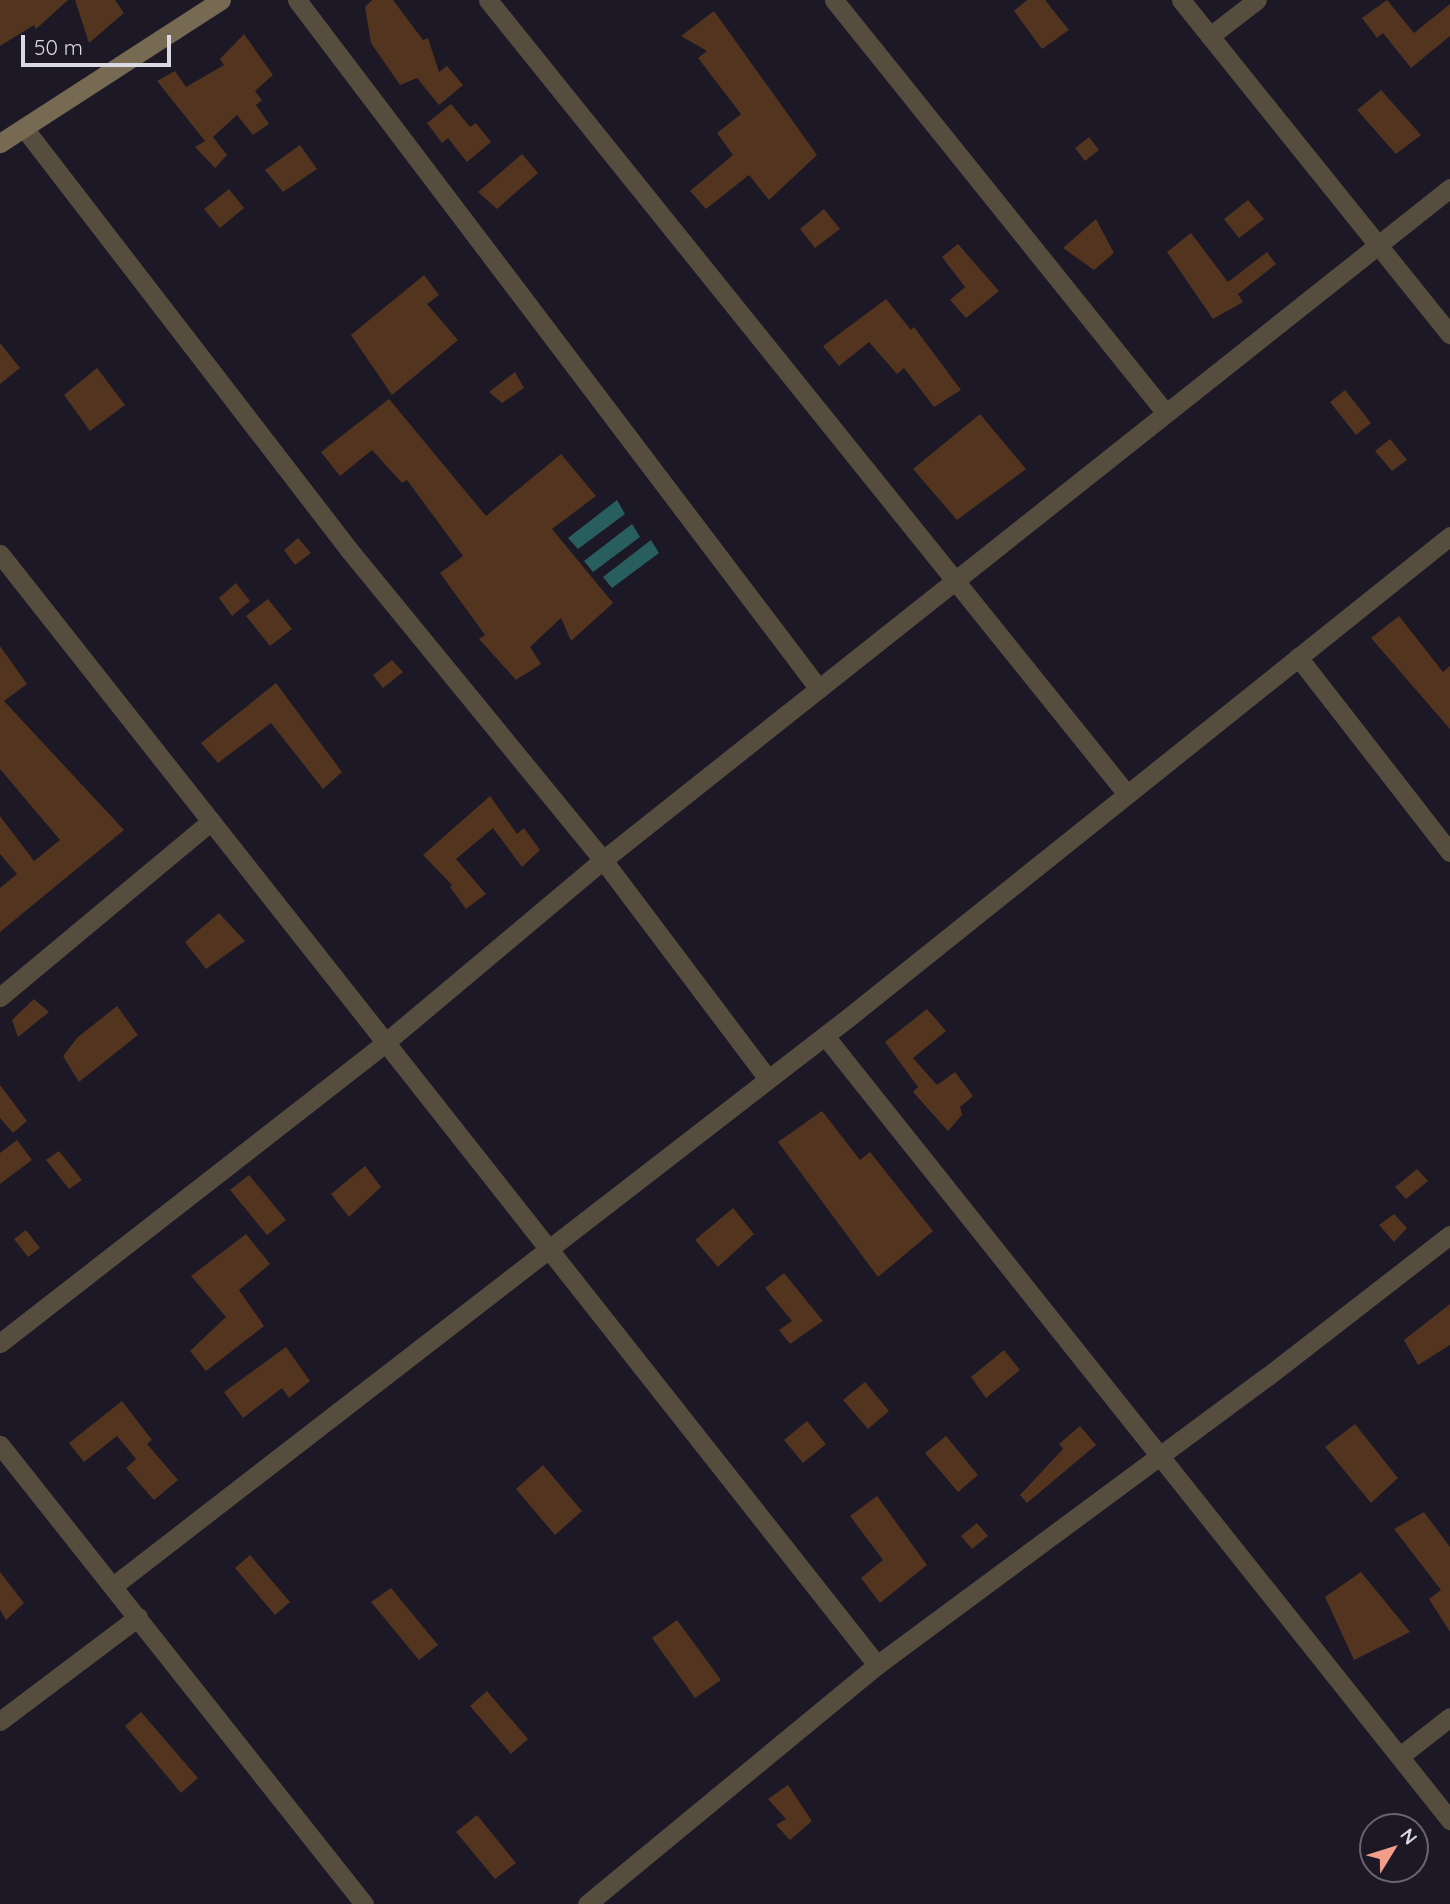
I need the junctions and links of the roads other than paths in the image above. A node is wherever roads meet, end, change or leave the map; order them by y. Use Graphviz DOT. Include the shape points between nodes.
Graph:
graph roads {
  1 [pos="221,0"];
  2 [pos="297,0"];
  3 [pos="488,0"];
  4 [pos="834,0"];
  5 [pos="1181,0"];
  6 [pos="1257,0"];
  7 [pos="1210,36"];
  8 [pos="24,128"];
  9 [pos="0,143"];
  10 [pos="1450,188"];
  11 [pos="1379,242"];
  12 [pos="1450,334"];
  13 [pos="1166,412"];
  14 [pos="1450,536"];
  15 [pos="0,554"];
  16 [pos="957,578"];
  17 [pos="1298,657"];
  18 [pos="819,690"];
  19 [pos="1126,793"];
  20 [pos="211,821"];
  21 [pos="1450,852"];
  22 [pos="603,860"];
  23 [pos="0,997"];
  24 [pos="825,1036"];
  25 [pos="386,1042"];
  26 [pos="768,1079"];
  27 [pos="1450,1235"];
  28 [pos="549,1249"];
  29 [pos="0,1343"];
  30 [pos="0,1445"];
  31 [pos="1163,1454"];
  32 [pos="113,1586"];
  33 [pos="138,1617"];
  34 [pos="877,1665"];
  35 [pos="1450,1717"];
  36 [pos="0,1721"];
  37 [pos="1400,1756"];
  38 [pos="1450,1820"];
  39 [pos="364,1904"];
  40 [pos="587,1904"];
  1 -- 8 [label="main road"];
  2 -- 18 [label="street"];
  3 -- 16 [label="street"];
  4 -- 13 [label="street"];
  5 -- 7 [label="street"];
  6 -- 7 [label="street"];
  7 -- 11 [label="street"];
  8 -- 9 [label="main road"];
  8 -- 22 [label="street" via="349,551"];
  10 -- 11 [label="street"];
  11 -- 12 [label="street"];
  11 -- 13 [label="street"];
  13 -- 16 [label="street"];
  14 -- 17 [label="street"];
  15 -- 20 [label="street"];
  16 -- 18 [label="street"];
  16 -- 19 [label="street"];
  17 -- 19 [label="street"];
  17 -- 21 [label="street"];
  18 -- 22 [label="street"];
  19 -- 24 [label="street"];
  20 -- 23 [label="street"];
  20 -- 25 [label="street"];
  22 -- 25 [label="street"];
  22 -- 26 [label="street"];
  24 -- 26 [label="street"];
  24 -- 31 [label="street"];
  25 -- 28 [label="street"];
  25 -- 29 [label="street"];
  26 -- 28 [label="street"];
  27 -- 31 [label="street"];
  28 -- 32 [label="street"];
  28 -- 34 [label="street"];
  30 -- 32 [label="street"];
  31 -- 34 [label="street"];
  31 -- 37 [label="street"];
  32 -- 33 [label="street"];
  33 -- 36 [label="street"];
  33 -- 39 [label="street"];
  34 -- 40 [label="street"];
  35 -- 37 [label="street"];
  37 -- 38 [label="street"];
}
